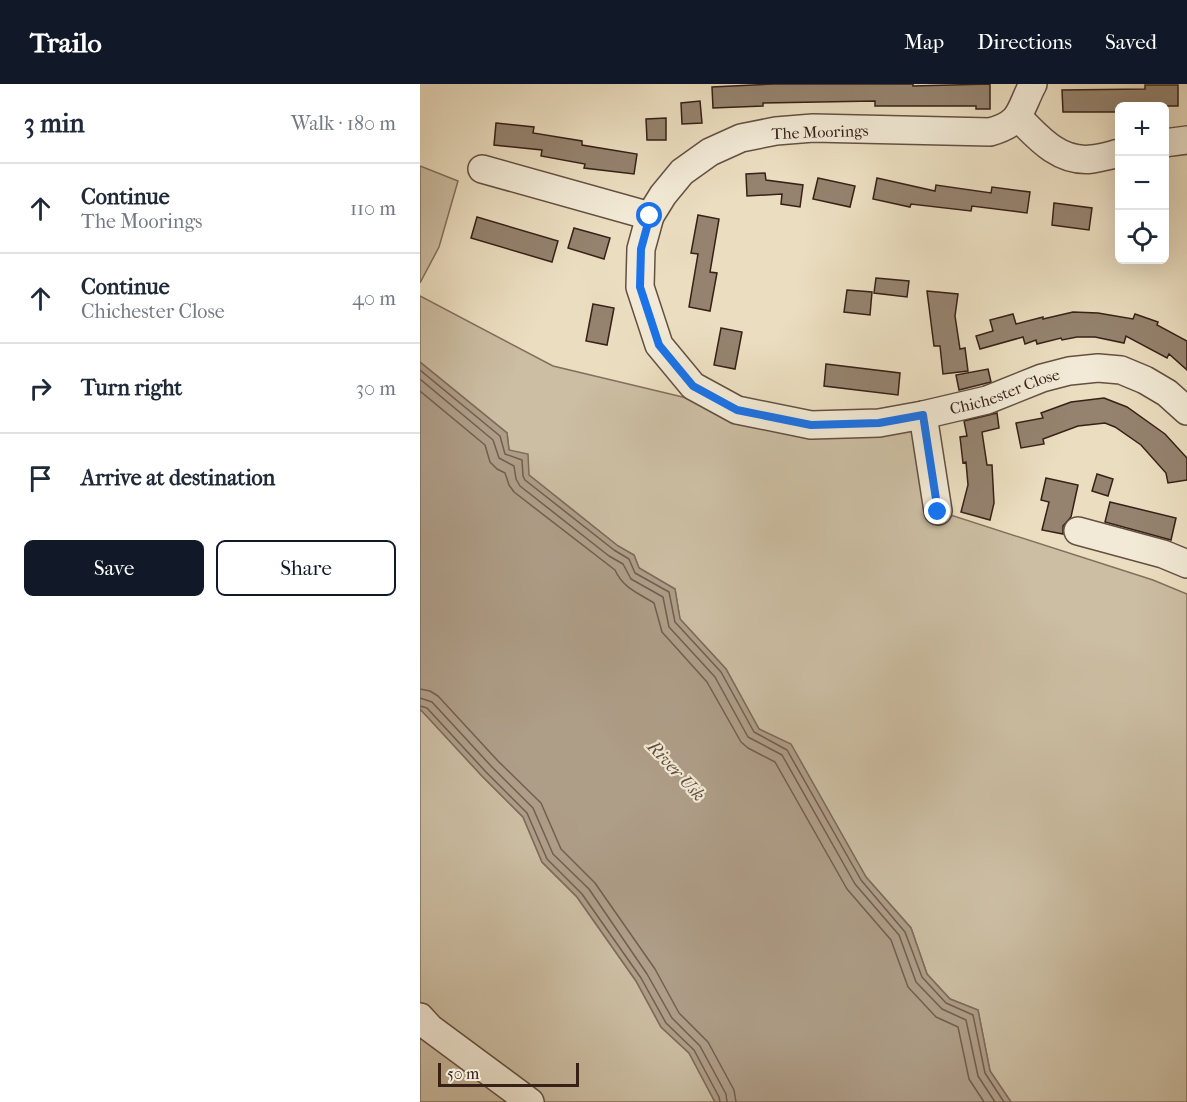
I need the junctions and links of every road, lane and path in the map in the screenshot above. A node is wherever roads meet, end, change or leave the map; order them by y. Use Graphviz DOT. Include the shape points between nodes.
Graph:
graph roads {
  1 [pos="1033,84"];
  2 [pos="1018,117"];
  3 [pos="1187,140"];
  4 [pos="1169,142"];
  5 [pos="1115,154"];
  6 [pos="482,169"];
  7 [pos="650,216"];
  8 [pos="1187,411"];
  9 [pos="923,415"];
  10 [pos="811,425"];
  11 [pos="938,512"];
  12 [pos="1078,531"];
  13 [pos="1187,564"];
  14 [pos="420,1017"];
  15 [pos="530,1102"];
  1 -- 2 [label="street"];
  2 -- 5 [label="street" via="1042,143 1076,159"];
  2 -- 7 [label="street, The Moorings" via="1005,128 990,132 813,128 741,138 710,152 682,172"];
  3 -- 4 [label="street"];
  6 -- 7 [label="street"];
  7 -- 10 [label="street, The Moorings" via="641,249 640,287 659,345 693,386 737,410"];
  8 -- 9 [label="street, Chichester Close" via="1145,380 1121,370 1098,368 1042,378 987,399"];
  9 -- 10 [label="street, Chichester Close" via="879,423"];
  9 -- 11 [label="street"];
  12 -- 13 [label="street"];
  14 -- 15 [label="street"];
}
